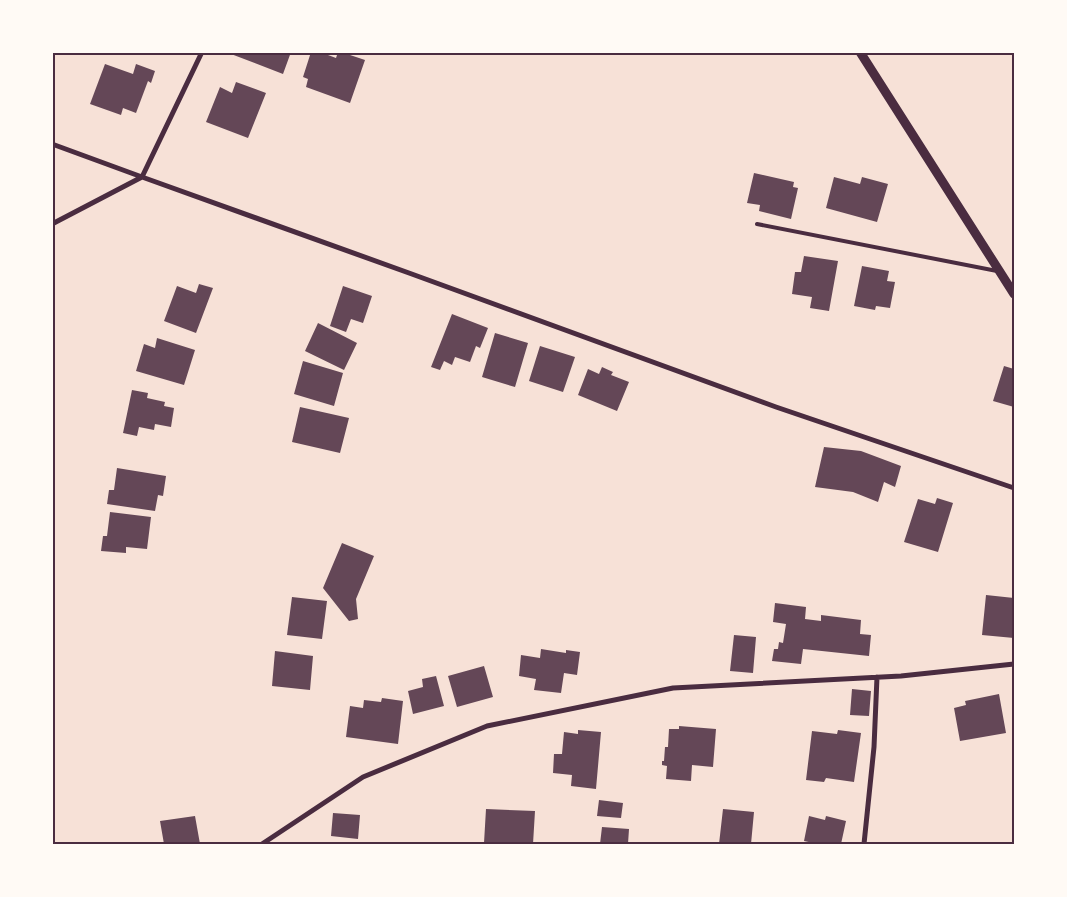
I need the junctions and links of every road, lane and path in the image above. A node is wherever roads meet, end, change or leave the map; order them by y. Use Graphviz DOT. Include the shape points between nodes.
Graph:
graph roads {
  1 [pos="202,52"];
  2 [pos="860,52"];
  3 [pos="52,144"];
  4 [pos="142,177"];
  5 [pos="52,224"];
  6 [pos="757,224"];
  7 [pos="1000,272"];
  8 [pos="1014,294"];
  9 [pos="1014,488"];
  10 [pos="1014,664"];
  11 [pos="877,677"];
  12 [pos="262,844"];
  13 [pos="864,844"];
  1 -- 4 [label="street"];
  2 -- 7 [label="street"];
  3 -- 4 [label="street"];
  4 -- 5 [label="street"];
  4 -- 9 [label="street" via="776,407"];
  6 -- 7 [label="lane"];
  7 -- 8 [label="street"];
  10 -- 11 [label="street"];
  11 -- 12 [label="street" via="673,688 487,726 363,777"];
  11 -- 13 [label="street"];
}
